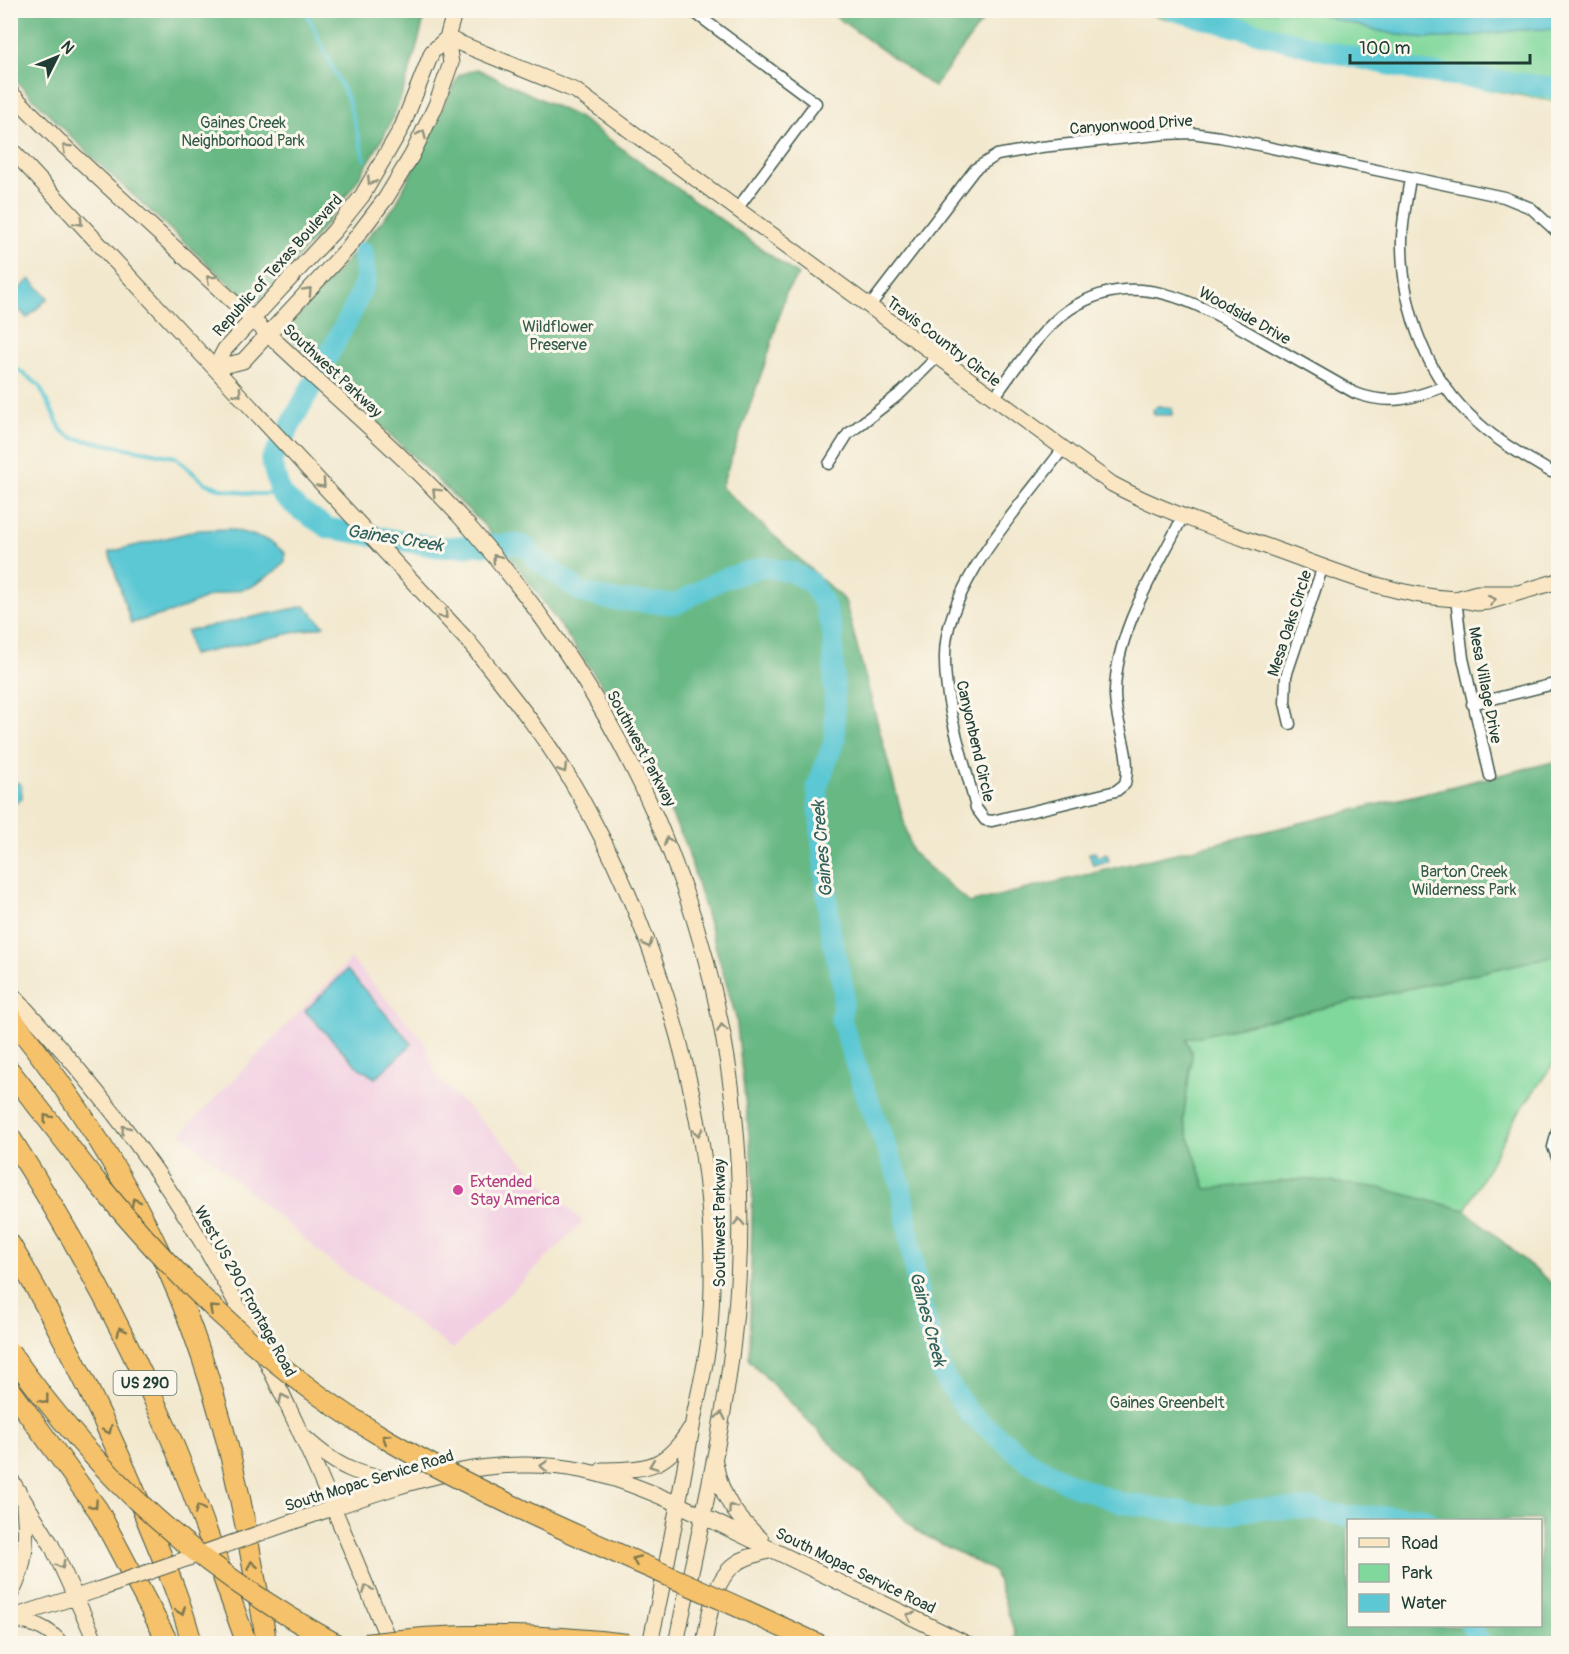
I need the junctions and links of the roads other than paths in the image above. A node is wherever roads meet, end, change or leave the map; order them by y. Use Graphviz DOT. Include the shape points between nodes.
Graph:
graph roads {
  1 [pos="454,10"];
  2 [pos="691,10"];
  3 [pos="447,38"];
  4 [pos="10,92"];
  5 [pos="10,148"];
  6 [pos="1410,178"];
  7 [pos="737,209"];
  8 [pos="1558,233"];
  9 [pos="869,307"];
  10 [pos="253,319"];
  11 [pos="268,334"];
  12 [pos="937,357"];
  13 [pos="215,368"];
  14 [pos="1445,386"];
  15 [pos="993,399"];
  16 [pos="1062,450"];
  17 [pos="829,464"];
  18 [pos="1551,472"];
  19 [pos="1183,516"];
  20 [pos="1323,566"];
  21 [pos="1558,581"];
  22 [pos="1456,599"];
  23 [pos="1558,683"];
  24 [pos="1472,704"];
  25 [pos="1290,724"];
  26 [pos="1490,776"];
  27 [pos="10,992"];
  28 [pos="10,1016"];
  29 [pos="10,1071"];
  30 [pos="1558,1128"];
  31 [pos="10,1137"];
  32 [pos="1558,1160"];
  33 [pos="10,1244"];
  34 [pos="10,1352"];
  35 [pos="10,1389"];
  36 [pos="693,1424"];
  37 [pos="300,1433"];
  38 [pos="714,1452"];
  39 [pos="586,1471"];
  40 [pos="10,1478"];
  41 [pos="409,1483"];
  42 [pos="24,1503"];
  43 [pos="680,1505"];
  44 [pos="333,1508"];
  45 [pos="702,1515"];
  46 [pos="772,1550"];
  47 [pos="10,1596"];
  48 [pos="78,1597"];
  49 [pos="10,1618"];
  50 [pos="61,1644"];
  51 [pos="97,1644"];
  52 [pos="169,1644"];
  53 [pos="192,1644"];
  54 [pos="247,1644"];
  55 [pos="266,1644"];
  56 [pos="336,1644"];
  57 [pos="366,1644"];
  58 [pos="390,1644"];
  59 [pos="627,1644"];
  60 [pos="650,1644"];
  61 [pos="676,1644"];
  62 [pos="704,1644"];
  63 [pos="818,1644"];
  64 [pos="967,1644"];
  1 -- 3 [label="main road, Republic of Texas Boulevard"];
  2 -- 7 [label="street" via="816,103"];
  3 -- 7 [label="main road, Travis Country Circle" via="576,91"];
  3 -- 10 [label="main road, Republic of Texas Boulevard, one-way" via="432,51 402,127 362,196"];
  11 -- 3 [label="main road, Republic of Texas Boulevard, one-way" via="347,249 386,198 436,105 451,63"];
  10 -- 4 [label="main road, Southwest Parkway, one-way"];
  5 -- 13 [label="main road, Southwest Parkway, one-way"];
  6 -- 8 [label="street, Canyonwood Drive" via="1518,202 1542,216"];
  6 -- 9 [label="street, Canyonwood Drive" via="1192,133 1009,151 985,161 963,181"];
  6 -- 14 [label="street" via="1401,245 1406,291 1417,335"];
  7 -- 9 [label="main road, Travis Country Circle"];
  9 -- 12 [label="main road, Travis Country Circle"];
  10 -- 11 [label="main road, Southwest Parkway"];
  10 -- 13 [label="main road, Republic of Texas Boulevard" via="225,349"];
  11 -- 13 [label="main road, Republic of Texas Boulevard" via="243,361"];
  38 -- 11 [label="main road, Southwest Parkway, one-way" via="737,1298 740,1229 733,1097 720,1018 694,914 660,821 598,701 565,647 515,581 412,468"];
  12 -- 15 [label="main road, Travis Country Circle"];
  12 -- 17 [label="street" via="902,392 848,434"];
  13 -- 36 [label="main road, Southwest Parkway, one-way" via="467,640 510,692 549,747 621,877 651,951 696,1115 707,1179 712,1236 709,1340"];
  14 -- 15 [label="street, Woodside Drive" via="1396,401 1370,399 1190,300 1139,290 1096,296 1069,309 1048,328"];
  14 -- 18 [label="street" via="1490,433"];
  15 -- 16 [label="main road, Travis Country Circle"];
  16 -- 19 [label="main road, Travis Country Circle" via="1112,484"];
  16 -- 19 [label="street, Canyonbend Circle" via="971,573 946,638 948,692 976,808 985,820 1116,790 1125,784 1128,769 1115,710 1118,660 1136,610"];
  19 -- 20 [label="main road, Travis Country Circle"];
  20 -- 22 [label="main road, Travis Country Circle" via="1397,592"];
  20 -- 25 [label="street, Mesa Oaks Circle" via="1286,676 1285,703"];
  21 -- 22 [label="main road, Travis Country Circle" via="1518,593 1477,593"];
  22 -- 24 [label="street, Mesa Village Drive"];
  23 -- 24 [label="street"];
  24 -- 26 [label="street, Mesa Village Drive"];
  37 -- 27 [label="main road, West US 290 Frontage Road, one-way" via="247,1323 161,1178 85,1078"];
  55 -- 28 [label="highway, one-way" via="233,1460 213,1386 184,1305 162,1252 120,1172 71,1095"];
  63 -- 29 [label="highway, one-way, bridge" via="462,1480 349,1415 286,1371 207,1304 147,1242"];
  30 -- 32 [label="street" via="1554,1147"];
  54 -- 31 [label="highway, US 290, one-way" via="178,1456 129,1347 83,1259"];
  33 -- 53 [label="highway, US 290, one-way" via="82,1374 122,1458"];
  34 -- 56 [label="highway, one-way, bridge" via="68,1430 144,1510 241,1586"];
  35 -- 52 [label="highway, one-way" via="98,1510"];
  36 -- 39 [label="main road, one-way" via="670,1456 657,1465"];
  36 -- 43 [label="main road, Southwest Parkway"];
  37 -- 41 [label="main road" via="351,1472"];
  37 -- 44 [label="main road, West US 290 Frontage Road"];
  38 -- 45 [label="main road, Southwest Parkway"];
  46 -- 38 [label="main road, one-way" via="729,1507"];
  39 -- 41 [label="main road, South Mopac Service Road, one-way" via="529,1465 481,1467"];
  39 -- 43 [label="main road, South Mopac Service Road" via="648,1490"];
  40 -- 42 [label="main road"];
  41 -- 44 [label="main road, South Mopac Service Road"];
  42 -- 47 [label="main road" via="25,1557"];
  42 -- 48 [label="main road, one-way"];
  43 -- 45 [label="main road, South Mopac Service Road"];
  43 -- 60 [label="main road, Southwest Parkway"];
  44 -- 48 [label="main road, South Mopac Service Road, bridge"];
  58 -- 44 [label="main road, West US 290 Frontage Road, one-way"];
  45 -- 46 [label="main road, South Mopac Service Road"];
  45 -- 61 [label="main road, Southwest Parkway"];
  46 -- 62 [label="main road" via="739,1561 722,1577"];
  64 -- 46 [label="main road, South Mopac Service Road, one-way"];
  48 -- 49 [label="main road, South Mopac Service Road"];
  48 -- 51 [label="main road"];
  49 -- 50 [label="main road" via="39,1625"];
  57 -- 59 [label="highway, bridge" via="451,1636 519,1636"];
}
